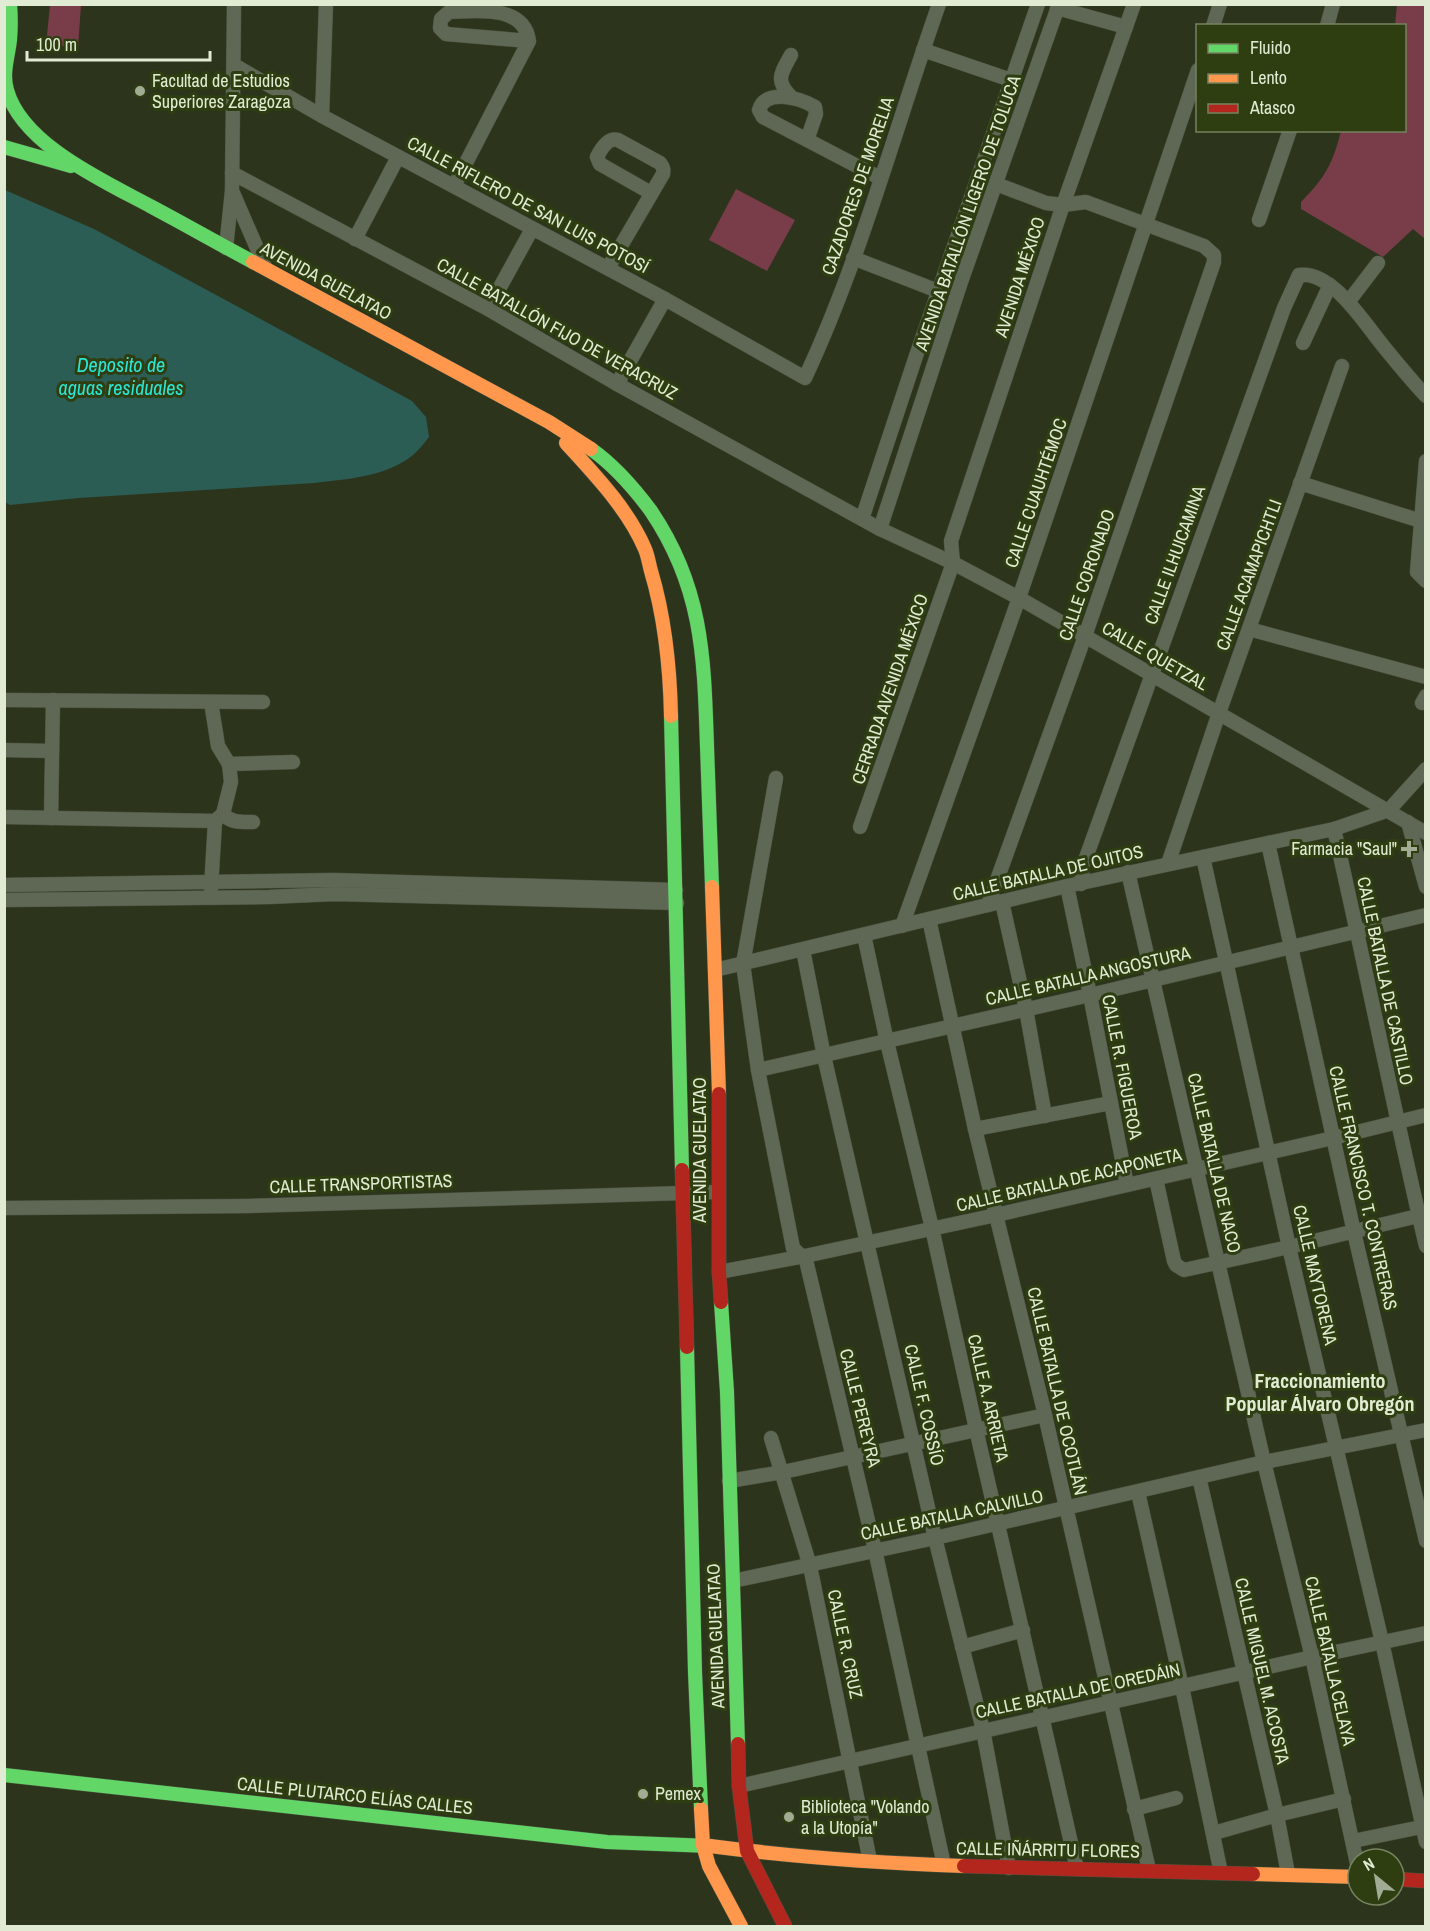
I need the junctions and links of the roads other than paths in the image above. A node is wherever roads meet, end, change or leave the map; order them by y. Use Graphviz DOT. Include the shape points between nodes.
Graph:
graph roads {
  1 [pos="10,4"];
  2 [pos="234,4"];
  3 [pos="326,4"];
  4 [pos="939,4"];
  5 [pos="1038,4"];
  6 [pos="1134,4"];
  7 [pos="1220,4"];
  8 [pos="1334,4"];
  9 [pos="1058,6"];
  10 [pos="4,22"];
  11 [pos="1214,24"];
  12 [pos="1328,24"];
  13 [pos="1126,27"];
  14 [pos="529,41"];
  15 [pos="923,50"];
  16 [pos="791,55"];
  17 [pos="234,65"];
  18 [pos="1196,73"];
  19 [pos="1011,80"];
  20 [pos="792,98"];
  21 [pos="322,116"];
  22 [pos="1289,132"];
  23 [pos="807,140"];
  24 [pos="4,147"];
  25 [pos="398,157"];
  26 [pos="87,172"];
  27 [pos="232,173"];
  28 [pos="880,178"];
  29 [pos="996,184"];
  30 [pos="454,186"];
  31 [pos="232,191"];
  32 [pos="651,193"];
  33 [pos="1063,205"];
  34 [pos="1259,220"];
  35 [pos="1145,225"];
  36 [pos="532,229"];
  37 [pos="355,239"];
  38 [pos="226,248"];
  39 [pos="853,258"];
  40 [pos="1378,263"];
  41 [pos="608,268"];
  42 [pos="266,269"];
  43 [pos="1330,285"];
  44 [pos="938,291"];
  45 [pos="665,298"];
  46 [pos="1348,301"];
  47 [pos="488,309"];
  48 [pos="1303,343"];
  49 [pos="1342,366"];
  50 [pos="805,378"];
  51 [pos="617,384"];
  52 [pos="1425,396"];
  53 [pos="549,422"];
  54 [pos="893,425"];
  55 [pos="911,433"];
  56 [pos="1425,461"];
  57 [pos="1300,483"];
  58 [pos="862,519"];
  59 [pos="1421,521"];
  60 [pos="880,529"];
  61 [pos="953,563"];
  62 [pos="1416,575"];
  63 [pos="1019,598"];
  64 [pos="1249,629"];
  65 [pos="1085,636"];
  66 [pos="1151,674"];
  67 [pos="1425,677"];
  68 [pos="4,700"];
  69 [pos="53,700"];
  70 [pos="212,702"];
  71 [pos="263,702"];
  72 [pos="1219,713"];
  73 [pos="4,750"];
  74 [pos="52,751"];
  75 [pos="293,762"];
  76 [pos="229,764"];
  77 [pos="1425,769"];
  78 [pos="776,778"];
  79 [pos="1389,810"];
  80 [pos="4,817"];
  81 [pos="51,818"];
  82 [pos="219,818"];
  83 [pos="253,822"];
  84 [pos="1408,822"];
  85 [pos="860,827"];
  86 [pos="1334,829"];
  87 [pos="1425,833"];
  88 [pos="1268,843"];
  89 [pos="1203,857"];
  90 [pos="1167,864"];
  91 [pos="1128,872"];
  92 [pos="268,882"];
  93 [pos="211,883"];
  94 [pos="4,885"];
  95 [pos="1074,885"];
  96 [pos="334,887"];
  97 [pos="1425,887"];
  98 [pos="36,893"];
  99 [pos="676,896"];
  100 [pos="211,897"];
  101 [pos="269,897"];
  102 [pos="4,900"];
  103 [pos="995,903"];
  104 [pos="1425,915"];
  105 [pos="929,919"];
  106 [pos="902,926"];
  107 [pos="1358,932"];
  108 [pos="864,935"];
  109 [pos="1291,948"];
  110 [pos="802,950"];
  111 [pos="1227,962"];
  112 [pos="743,964"];
  113 [pos="715,970"];
  114 [pos="1155,980"];
  115 [pos="1090,995"];
  116 [pos="1026,1009"];
  117 [pos="952,1026"];
  118 [pos="886,1042"];
  119 [pos="824,1056"];
  120 [pos="758,1070"];
  121 [pos="1111,1103"];
  122 [pos="1425,1115"];
  123 [pos="1045,1116"];
  124 [pos="1397,1121"];
  125 [pos="975,1129"];
  126 [pos="1333,1138"];
  127 [pos="1269,1153"];
  128 [pos="1197,1170"];
  129 [pos="1156,1179"];
  130 [pos="1127,1185"];
  131 [pos="718,1192"];
  132 [pos="683,1194"];
  133 [pos="4,1208"];
  134 [pos="996,1215"];
  135 [pos="1422,1215"];
  136 [pos="932,1228"];
  137 [pos="1354,1232"];
  138 [pos="868,1243"];
  139 [pos="1425,1246"];
  140 [pos="1289,1247"];
  141 [pos="805,1256"];
  142 [pos="1218,1262"];
  143 [pos="719,1272"];
  144 [pos="1045,1415"];
  145 [pos="976,1429"];
  146 [pos="1425,1430"];
  147 [pos="1400,1435"];
  148 [pos="771,1438"];
  149 [pos="914,1443"];
  150 [pos="1337,1447"];
  151 [pos="854,1457"];
  152 [pos="1264,1462"];
  153 [pos="783,1472"];
  154 [pos="1199,1477"];
  155 [pos="729,1481"];
  156 [pos="1138,1492"];
  157 [pos="1066,1508"];
  158 [pos="998,1523"];
  159 [pos="935,1538"];
  160 [pos="1425,1542"];
  161 [pos="875,1550"];
  162 [pos="810,1566"];
  163 [pos="733,1581"];
  164 [pos="1023,1630"];
  165 [pos="1425,1633"];
  166 [pos="1382,1642"];
  167 [pos="962,1647"];
  168 [pos="1312,1657"];
  169 [pos="1244,1673"];
  170 [pos="1182,1687"];
  171 [pos="1110,1702"];
  172 [pos="1043,1717"];
  173 [pos="983,1730"];
  174 [pos="919,1745"];
  175 [pos="850,1761"];
  176 [pos="4,1775"];
  177 [pos="739,1786"];
  178 [pos="1176,1798"];
  179 [pos="1344,1799"];
  180 [pos="1134,1809"];
  181 [pos="1277,1815"];
  182 [pos="1424,1827"];
  183 [pos="1214,1833"];
  184 [pos="1353,1841"];
  185 [pos="1425,1842"];
  186 [pos="703,1845"];
  187 [pos="1354,1847"];
  188 [pos="747,1851"];
  189 [pos="870,1861"];
  190 [pos="944,1865"];
  191 [pos="1009,1868"];
  192 [pos="1077,1869"];
  193 [pos="1149,1870"];
  194 [pos="1221,1873"];
  195 [pos="1288,1875"];
  196 [pos="1346,1877"];
  197 [pos="1406,1880"];
  198 [pos="1425,1881"];
  199 [pos="741,1926"];
  200 [pos="784,1926"];
  1 -- 10 [label="main road"];
  1 -- 26 [label="main road, AVENIDA GUELATAO" via="5,81 13,111 40,139"];
  2 -- 17 [label="street"];
  3 -- 21 [label="street"];
  4 -- 15 [label="street, CAZADORES DE MORELIA"];
  5 -- 19 [label="street, AVENIDA BATALLÓN LIGERO DE TOLUCA"];
  6 -- 13 [label="street, AVENIDA MÉXICO"];
  7 -- 11 [label="street"];
  8 -- 12 [label="street"];
  9 -- 13 [label="street"];
  9 -- 29 [label="street, AVENIDA BATALLÓN LIGERO DE TOLUCA"];
  13 -- 33 [label="street, AVENIDA MÉXICO"];
  14 -- 14 [label="street" via="516,20 497,11 449,12 439,23 446,34"];
  14 -- 30 [label="street"];
  15 -- 19 [label="street"];
  15 -- 28 [label="street, CAZADORES DE MORELIA"];
  16 -- 20 [label="street" via="780,82"];
  17 -- 21 [label="street, CALLE RIFLERO DE SAN LUIS POTOSÍ"];
  17 -- 27 [label="street"];
  18 -- 35 [label="street, CALLE CUAUHTÉMOC"];
  19 -- 44 [label="street, AVENIDA BATALLÓN LIGERO DE TOLUCA"];
  20 -- 23 [label="street" via="816,110"];
  20 -- 23 [label="street" via="765,100 759,110 763,117"];
  21 -- 25 [label="street, CALLE RIFLERO DE SAN LUIS POTOSÍ"];
  22 -- 34 [label="street"];
  23 -- 28 [label="street"];
  24 -- 26 [label="main road, AVENIDA GUELATAO"];
  25 -- 30 [label="street, CALLE RIFLERO DE SAN LUIS POTOSÍ"];
  25 -- 37 [label="street"];
  26 -- 38 [label="main road, AVENIDA GUELATAO"];
  27 -- 31 [label="street"];
  27 -- 37 [label="street, CALLE BATALLÓN FIJO DE VERACRUZ"];
  28 -- 39 [label="street, CAZADORES DE MORELIA"];
  29 -- 33 [label="street" via="1046,203"];
  29 -- 55 [label="street, AVENIDA BATALLÓN LIGERO DE TOLUCA"];
  30 -- 36 [label="street, CALLE RIFLERO DE SAN LUIS POTOSÍ"];
  31 -- 38 [label="street"];
  31 -- 42 [label="street"];
  32 -- 32 [label="street" via="663,174 662,165 618,140 610,140 597,157 600,164"];
  32 -- 41 [label="street"];
  33 -- 35 [label="street" via="1086,202"];
  33 -- 61 [label="street, AVENIDA MÉXICO" via="951,541"];
  35 -- 63 [label="street, CALLE CUAUHTÉMOC"];
  35 -- 65 [label="street, CALLE CORONADO" via="1204,246 1214,255 1214,262"];
  36 -- 41 [label="street, CALLE RIFLERO DE SAN LUIS POTOSÍ"];
  36 -- 47 [label="street"];
  37 -- 47 [label="street, CALLE BATALLÓN FIJO DE VERACRUZ"];
  38 -- 42 [label="main road, AVENIDA GUELATAO"];
  39 -- 44 [label="street"];
  39 -- 50 [label="street, CAZADORES DE MORELIA"];
  40 -- 46 [label="street"];
  41 -- 45 [label="street, CALLE RIFLERO DE SAN LUIS POTOSÍ"];
  42 -- 53 [label="main road, AVENIDA GUELATAO"];
  43 -- 46 [label="street"];
  43 -- 48 [label="street"];
  43 -- 66 [label="street, CALLE ILHUICAMINA" via="1299,275"];
  44 -- 54 [label="street, AVENIDA BATALLÓN LIGERO DE TOLUCA"];
  45 -- 50 [label="street, CALLE RIFLERO DE SAN LUIS POTOSÍ"];
  45 -- 51 [label="street"];
  46 -- 52 [label="street"];
  47 -- 51 [label="street, CALLE BATALLÓN FIJO DE VERACRUZ"];
  49 -- 57 [label="street, CALLE ACAMAPICHTLI"];
  51 -- 58 [label="street, CALLE BATALLÓN FIJO DE VERACRUZ"];
  53 -- 99 [label="main road, AVENIDA GUELATAO" via="625,515 645,549 658,593 670,674"];
  53 -- 113 [label="main road, AVENIDA GUELATAO" via="609,463 641,496 688,582 699,622 704,669"];
  54 -- 55 [label="street"];
  54 -- 58 [label="street, AVENIDA BATALLÓN LIGERO DE TOLUCA"];
  55 -- 60 [label="street, AVENIDA BATALLÓN LIGERO DE TOLUCA"];
  56 -- 59 [label="street"];
  57 -- 59 [label="street"];
  57 -- 64 [label="street, CALLE ACAMAPICHTLI"];
  58 -- 60 [label="street, CALLE QUETZAL"];
  59 -- 62 [label="street"];
  60 -- 61 [label="street, CALLE QUETZAL"];
  61 -- 63 [label="street, CALLE QUETZAL"];
  61 -- 85 [label="street, CERRADA AVENIDA MÉXICO"];
  63 -- 65 [label="street, CALLE QUETZAL"];
  63 -- 106 [label="street, CALLE CUAUHTÉMOC"];
  64 -- 67 [label="street"];
  64 -- 72 [label="street, CALLE ACAMAPICHTLI"];
  65 -- 66 [label="street, CALLE QUETZAL"];
  65 -- 103 [label="street, CALLE CORONADO"];
  66 -- 72 [label="street, CALLE QUETZAL"];
  66 -- 95 [label="street, CALLE ILHUICAMINA"];
  68 -- 69 [label="street"];
  69 -- 70 [label="street"];
  69 -- 74 [label="street"];
  70 -- 71 [label="street"];
  70 -- 76 [label="street" via="218,746"];
  72 -- 79 [label="street, CALLE QUETZAL"];
  72 -- 90 [label="street, CALLE ACAMAPICHTLI"];
  73 -- 74 [label="street"];
  74 -- 81 [label="street"];
  75 -- 76 [label="street"];
  76 -- 82 [label="street" via="231,782"];
  77 -- 79 [label="street"];
  78 -- 112 [label="street"];
  79 -- 84 [label="street, CALLE QUETZAL"];
  79 -- 86 [label="street, CALLE BATALLA DE OJITOS"];
  80 -- 81 [label="street"];
  81 -- 82 [label="street"];
  82 -- 83 [label="street"];
  82 -- 93 [label="street"];
  84 -- 87 [label="street, CALLE QUETZAL"];
  84 -- 97 [label="street"];
  86 -- 88 [label="street, CALLE BATALLA DE OJITOS"];
  86 -- 107 [label="street, CALLE BATALLA DE CASTILLO"];
  88 -- 89 [label="street, CALLE BATALLA DE OJITOS"];
  88 -- 109 [label="street, CALLE FRANCISCO T. CONTRERAS"];
  89 -- 90 [label="street, CALLE BATALLA DE OJITOS"];
  89 -- 111 [label="street, CALLE MAYTORENA"];
  90 -- 91 [label="street, CALLE BATALLA DE OJITOS"];
  91 -- 95 [label="street, CALLE BATALLA DE OJITOS"];
  91 -- 114 [label="street, CALLE BATALLA DE NACO"];
  92 -- 93 [label="street"];
  92 -- 96 [label="street"];
  92 -- 101 [label="street"];
  93 -- 98 [label="street"];
  93 -- 100 [label="street"];
  94 -- 98 [label="street"];
  95 -- 103 [label="street, CALLE BATALLA DE OJITOS"];
  95 -- 115 [label="street, CALLE R. FIGUEROA"];
  96 -- 99 [label="street"];
  96 -- 101 [label="street"];
  98 -- 100 [label="street"];
  98 -- 102 [label="street"];
  99 -- 132 [label="main road, AVENIDA GUELATAO"];
  100 -- 101 [label="street"];
  103 -- 105 [label="street, CALLE BATALLA DE OJITOS"];
  103 -- 116 [label="street"];
  104 -- 107 [label="street, CALLE BATALLA ANGOSTURA"];
  105 -- 106 [label="street, CALLE BATALLA DE OJITOS"];
  105 -- 117 [label="street, CALLE BATALLA DE OCOTLÁN"];
  106 -- 108 [label="street, CALLE BATALLA DE OJITOS"];
  107 -- 109 [label="street, CALLE BATALLA ANGOSTURA"];
  107 -- 124 [label="street, CALLE BATALLA DE CASTILLO"];
  108 -- 110 [label="street, CALLE BATALLA DE OJITOS"];
  108 -- 118 [label="street, CALLE A. ARRIETA"];
  109 -- 111 [label="street, CALLE BATALLA ANGOSTURA"];
  109 -- 126 [label="street, CALLE FRANCISCO T. CONTRERAS"];
  110 -- 112 [label="street, CALLE BATALLA DE OJITOS"];
  110 -- 119 [label="street, CALLE F. COSSÍO"];
  111 -- 114 [label="street, CALLE BATALLA ANGOSTURA"];
  111 -- 127 [label="street, CALLE MAYTORENA"];
  112 -- 113 [label="street, CALLE BATALLA DE OJITOS"];
  112 -- 120 [label="street, CALLE PEREYRA"];
  113 -- 131 [label="main road, AVENIDA GUELATAO"];
  114 -- 115 [label="street, CALLE BATALLA ANGOSTURA"];
  114 -- 128 [label="street, CALLE BATALLA DE NACO"];
  115 -- 116 [label="street, CALLE BATALLA ANGOSTURA"];
  115 -- 121 [label="street, CALLE R. FIGUEROA"];
  116 -- 117 [label="street, CALLE BATALLA ANGOSTURA"];
  116 -- 123 [label="street"];
  117 -- 118 [label="street, CALLE BATALLA ANGOSTURA"];
  117 -- 125 [label="street, CALLE BATALLA DE OCOTLÁN"];
  118 -- 119 [label="street, CALLE BATALLA ANGOSTURA"];
  118 -- 136 [label="street, CALLE A. ARRIETA"];
  119 -- 120 [label="street, CALLE BATALLA ANGOSTURA"];
  119 -- 138 [label="street, CALLE F. COSSÍO"];
  120 -- 141 [label="street, CALLE PEREYRA" via="793,1248"];
  121 -- 123 [label="street"];
  121 -- 130 [label="street, CALLE R. FIGUEROA"];
  122 -- 124 [label="street, CALLE BATALLA DE ACAPONETA"];
  123 -- 125 [label="street"];
  124 -- 126 [label="street, CALLE BATALLA DE ACAPONETA"];
  124 -- 135 [label="street, CALLE BATALLA DE CASTILLO"];
  125 -- 134 [label="street, CALLE BATALLA DE OCOTLÁN"];
  126 -- 127 [label="street, CALLE BATALLA DE ACAPONETA"];
  126 -- 137 [label="street, CALLE FRANCISCO T. CONTRERAS"];
  127 -- 128 [label="street, CALLE BATALLA DE ACAPONETA"];
  127 -- 140 [label="street, CALLE MAYTORENA"];
  128 -- 129 [label="street, CALLE BATALLA DE ACAPONETA"];
  128 -- 142 [label="street, CALLE BATALLA DE NACO"];
  129 -- 130 [label="street, CALLE BATALLA DE ACAPONETA"];
  129 -- 142 [label="street" via="1179,1268 1188,1270"];
  130 -- 134 [label="street, CALLE BATALLA DE ACAPONETA"];
  131 -- 132 [label="street, CALLE TRANSPORTISTAS"];
  131 -- 143 [label="main road, AVENIDA GUELATAO"];
  132 -- 133 [label="street, CALLE TRANSPORTISTAS"];
  132 -- 186 [label="main road, AVENIDA GUELATAO"];
  134 -- 136 [label="street, CALLE BATALLA DE ACAPONETA"];
  134 -- 144 [label="street, CALLE BATALLA DE OCOTLÁN"];
  135 -- 137 [label="street"];
  135 -- 139 [label="street, CALLE BATALLA DE CASTILLO"];
  136 -- 138 [label="street, CALLE BATALLA DE ACAPONETA"];
  136 -- 145 [label="street, CALLE A. ARRIETA"];
  137 -- 140 [label="street"];
  137 -- 147 [label="street, CALLE FRANCISCO T. CONTRERAS"];
  138 -- 141 [label="street, CALLE BATALLA DE ACAPONETA"];
  138 -- 149 [label="street, CALLE F. COSSÍO"];
  140 -- 142 [label="street"];
  140 -- 150 [label="street, CALLE MAYTORENA"];
  141 -- 143 [label="street, CALLE BATALLA DE ACAPONETA"];
  141 -- 151 [label="street, CALLE PEREYRA"];
  142 -- 152 [label="street, CALLE BATALLA DE NACO"];
  143 -- 155 [label="main road, AVENIDA GUELATAO"];
  144 -- 145 [label="street"];
  144 -- 157 [label="street, CALLE BATALLA DE OCOTLÁN"];
  145 -- 149 [label="street"];
  145 -- 158 [label="street, CALLE A. ARRIETA"];
  146 -- 147 [label="street, CALLE BATALLA CALVILLO"];
  147 -- 150 [label="street, CALLE BATALLA CALVILLO"];
  147 -- 160 [label="street, CALLE FRANCISCO T. CONTRERAS"];
  148 -- 153 [label="street, CALLE R. CRUZ"];
  149 -- 151 [label="street"];
  149 -- 159 [label="street, CALLE F. COSSÍO"];
  150 -- 152 [label="street, CALLE BATALLA CALVILLO"];
  150 -- 166 [label="street, CALLE MAYTORENA"];
  151 -- 153 [label="street"];
  151 -- 161 [label="street, CALLE PEREYRA"];
  152 -- 154 [label="street, CALLE BATALLA CALVILLO"];
  152 -- 168 [label="street, CALLE BATALLA CELAYA"];
  153 -- 155 [label="street"];
  153 -- 162 [label="street, CALLE R. CRUZ"];
  154 -- 156 [label="street, CALLE BATALLA CALVILLO"];
  154 -- 169 [label="street, CALLE MIGUEL M. ACOSTA"];
  155 -- 163 [label="main road, AVENIDA GUELATAO"];
  156 -- 157 [label="street, CALLE BATALLA CALVILLO"];
  156 -- 170 [label="street"];
  157 -- 158 [label="street, CALLE BATALLA CALVILLO"];
  157 -- 171 [label="street, CALLE BATALLA DE OCOTLÁN"];
  158 -- 159 [label="street, CALLE BATALLA CALVILLO"];
  158 -- 164 [label="street, CALLE A. ARRIETA"];
  159 -- 161 [label="street, CALLE BATALLA CALVILLO"];
  159 -- 167 [label="street, CALLE F. COSSÍO"];
  161 -- 162 [label="street, CALLE BATALLA CALVILLO"];
  161 -- 174 [label="street, CALLE PEREYRA"];
  162 -- 163 [label="street, CALLE BATALLA CALVILLO"];
  162 -- 175 [label="street, CALLE R. CRUZ"];
  163 -- 177 [label="main road, AVENIDA GUELATAO"];
  164 -- 167 [label="street"];
  164 -- 172 [label="street, CALLE A. ARRIETA"];
  165 -- 166 [label="street, CALLE BATALLA DE OREDÁIN"];
  166 -- 168 [label="street, CALLE BATALLA DE OREDÁIN"];
  166 -- 182 [label="street, CALLE MAYTORENA"];
  167 -- 173 [label="street, CALLE F. COSSÍO"];
  168 -- 169 [label="street, CALLE BATALLA DE OREDÁIN"];
  168 -- 179 [label="street, CALLE BATALLA CELAYA"];
  169 -- 170 [label="street, CALLE BATALLA DE OREDÁIN"];
  169 -- 181 [label="street, CALLE MIGUEL M. ACOSTA"];
  170 -- 171 [label="street, CALLE BATALLA DE OREDÁIN"];
  170 -- 183 [label="street"];
  171 -- 172 [label="street, CALLE BATALLA DE OREDÁIN"];
  171 -- 180 [label="street, CALLE BATALLA DE OCOTLÁN"];
  172 -- 173 [label="street, CALLE BATALLA DE OREDÁIN"];
  172 -- 192 [label="street, CALLE A. ARRIETA"];
  173 -- 174 [label="street, CALLE BATALLA DE OREDÁIN"];
  173 -- 191 [label="street, CALLE F. COSSÍO"];
  174 -- 175 [label="street, CALLE BATALLA DE OREDÁIN"];
  174 -- 190 [label="street, CALLE PEREYRA"];
  175 -- 177 [label="street, CALLE BATALLA DE OREDÁIN"];
  175 -- 189 [label="street, CALLE R. CRUZ"];
  176 -- 186 [label="main road, CALLE PLUTARCO ELÍAS CALLES" via="607,1842"];
  177 -- 188 [label="main road, AVENIDA GUELATAO"];
  178 -- 180 [label="street"];
  179 -- 181 [label="street"];
  179 -- 184 [label="street, CALLE BATALLA CELAYA"];
  180 -- 193 [label="street, CALLE BATALLA DE OCOTLÁN"];
  181 -- 183 [label="street"];
  181 -- 195 [label="street, CALLE MIGUEL M. ACOSTA"];
  182 -- 184 [label="street"];
  182 -- 185 [label="street, CALLE MAYTORENA"];
  183 -- 194 [label="street"];
  184 -- 187 [label="street, CALLE BATALLA CELAYA"];
  186 -- 188 [label="main road, CALLE IÑÁRRITU FLORES"];
  186 -- 199 [label="main road, AVENIDA GUELATAO" via="709,1866"];
  188 -- 189 [label="main road, CALLE IÑÁRRITU FLORES"];
  188 -- 200 [label="main road, AVENIDA GUELATAO"];
  189 -- 190 [label="main road, CALLE IÑÁRRITU FLORES"];
  190 -- 191 [label="main road, CALLE IÑÁRRITU FLORES"];
  191 -- 192 [label="main road, CALLE IÑÁRRITU FLORES"];
  192 -- 193 [label="main road, CALLE IÑÁRRITU FLORES"];
  193 -- 194 [label="main road, CALLE IÑÁRRITU FLORES"];
  194 -- 195 [label="main road, CALLE IÑÁRRITU FLORES"];
  195 -- 196 [label="main road, CALLE IÑÁRRITU FLORES"];
  197 -- 198 [label="main road"];
}
